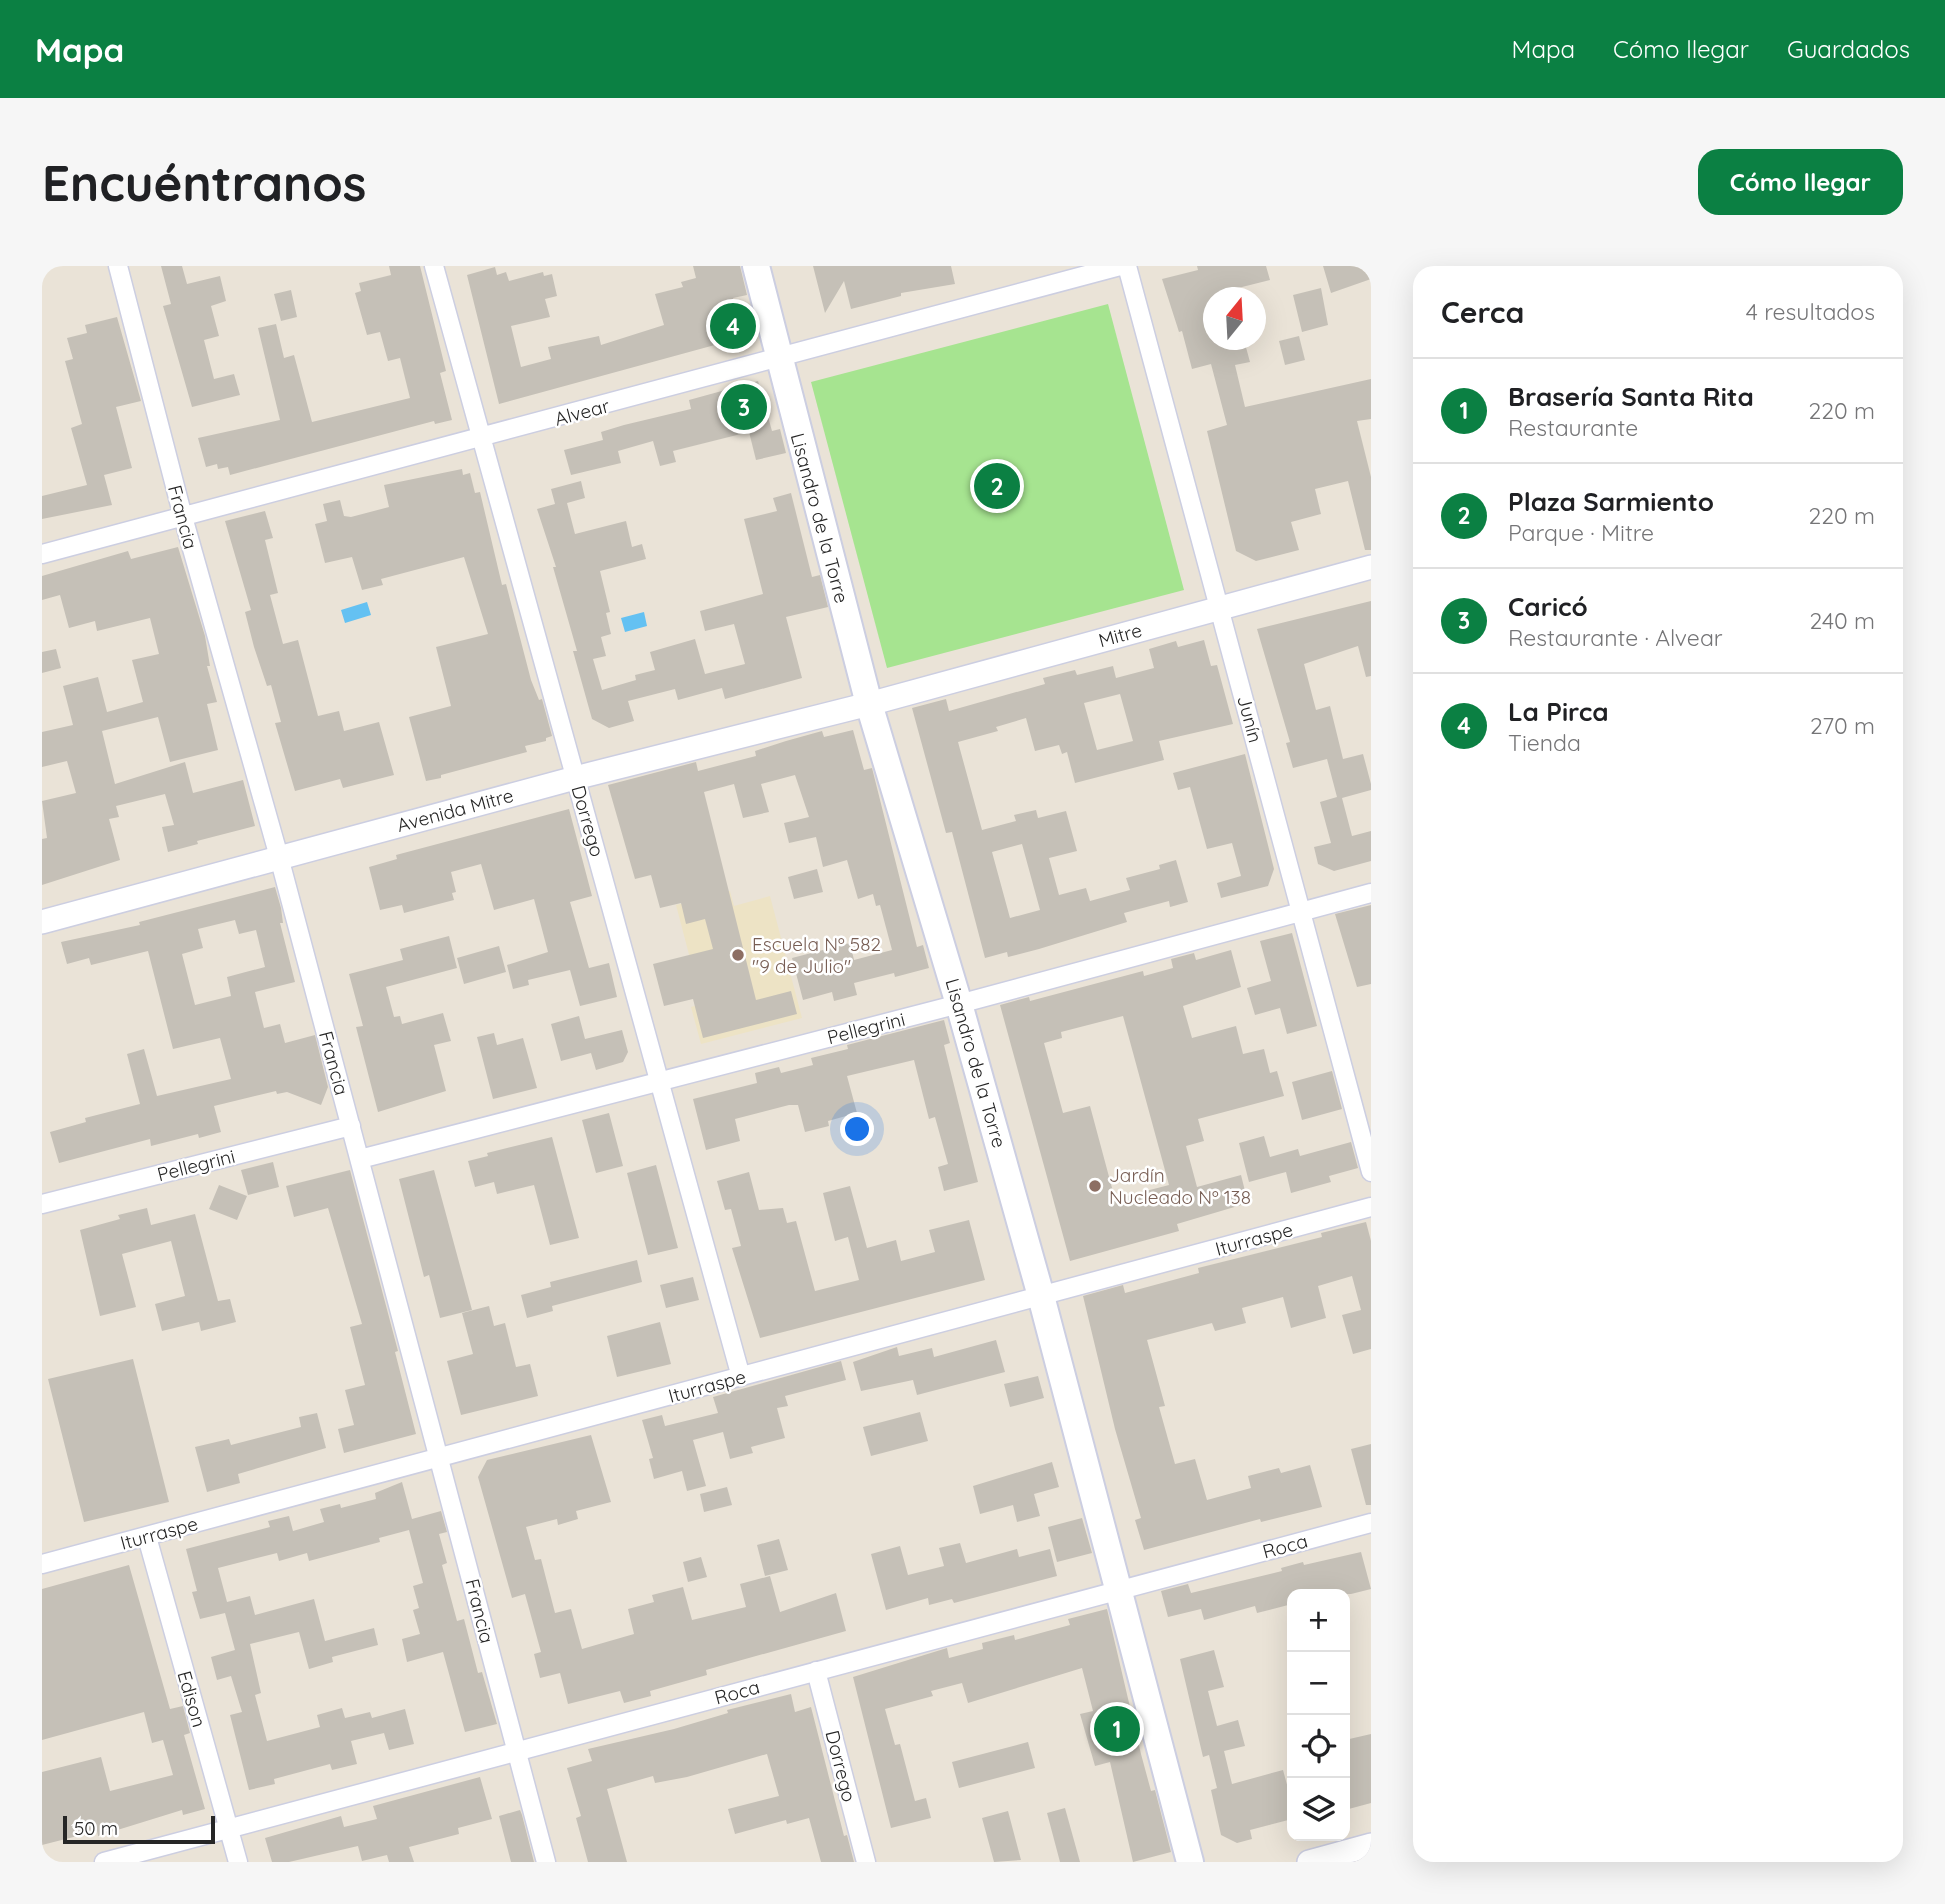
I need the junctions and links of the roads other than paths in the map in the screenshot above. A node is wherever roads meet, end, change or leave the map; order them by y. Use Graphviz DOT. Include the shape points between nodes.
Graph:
graph roads {
  1 [pos="118,266"];
  2 [pos="434,266"];
  3 [pos="756,266"];
  4 [pos="1120,266"];
  5 [pos="1127,266"];
  6 [pos="779,359"];
  7 [pos="481,439"];
  8 [pos="183,517"];
  9 [pos="42,554"];
  10 [pos="1371,567"];
  11 [pos="1220,607"];
  12 [pos="869,704"];
  13 [pos="575,778"];
  14 [pos="279,857"];
  15 [pos="1371,893"];
  16 [pos="1301,912"];
  17 [pos="42,922"];
  18 [pos="960,1004"];
  19 [pos="661,1080"];
  20 [pos="351,1125"];
  21 [pos="360,1159"];
  22 [pos="1371,1172"];
  23 [pos="42,1204"];
  24 [pos="1371,1208"];
  25 [pos="1041,1296"];
  26 [pos="741,1377"];
  27 [pos="440,1458"];
  28 [pos="1371,1523"];
  29 [pos="147,1537"];
  30 [pos="42,1564"];
  31 [pos="1119,1590"];
  32 [pos="816,1671"];
  33 [pos="516,1751"];
  34 [pos="229,1828"];
  35 [pos="1371,1845"];
  36 [pos="104,1862"];
  37 [pos="238,1862"];
  38 [pos="546,1862"];
  39 [pos="866,1862"];
  40 [pos="1190,1862"];
  41 [pos="1309,1862"];
  1 -- 8 [label="street, Francia"];
  2 -- 7 [label="street, Dorrego"];
  3 -- 6 [label="main road, Lisandro de la Torre"];
  4 -- 6 [label="street, Alvear"];
  5 -- 11 [label="street, Junín"];
  6 -- 7 [label="street, Alvear"];
  6 -- 12 [label="main road, Lisandro de la Torre"];
  7 -- 8 [label="street, Alvear"];
  7 -- 13 [label="street, Dorrego"];
  8 -- 9 [label="street, Alvear"];
  8 -- 14 [label="street, Francia"];
  10 -- 11 [label="street, Mitre"];
  11 -- 12 [label="street, Mitre"];
  11 -- 16 [label="street, Junín"];
  12 -- 13 [label="street, Avenida Mitre"];
  12 -- 18 [label="main road, Lisandro de la Torre"];
  13 -- 14 [label="street, Avenida Mitre"];
  13 -- 19 [label="street, Dorrego"];
  14 -- 17 [label="street, Avenida Mitre"];
  14 -- 20 [label="street, Francia"];
  15 -- 16 [label="street, Pellegrini"];
  16 -- 18 [label="street, Pellegrini"];
  16 -- 22 [label="street, Junín"];
  18 -- 19 [label="street, Pellegrini"];
  18 -- 25 [label="main road, Lisandro de la Torre"];
  19 -- 21 [label="street, Pellegrini"];
  19 -- 26 [label="street, Dorrego"];
  20 -- 21 [label="street, Francia"];
  20 -- 23 [label="street, Pellegrini"];
  21 -- 27 [label="street, Francia"];
  24 -- 25 [label="street, Iturraspe"];
  25 -- 26 [label="street, Iturraspe"];
  25 -- 31 [label="main road, Lisandro de la Torre"];
  26 -- 27 [label="street, Iturraspe"];
  27 -- 29 [label="street, Iturraspe"];
  27 -- 33 [label="street, Francia"];
  28 -- 31 [label="street, Roca"];
  29 -- 30 [label="street, Iturraspe"];
  29 -- 34 [label="street, Edison"];
  31 -- 32 [label="street, Roca"];
  31 -- 40 [label="main road, Lisandro de la Torre"];
  32 -- 33 [label="street, Roca"];
  32 -- 39 [label="street, Dorrego"];
  33 -- 34 [label="street, Roca"];
  33 -- 38 [label="street, Francia"];
  34 -- 36 [label="street, Roca"];
  34 -- 37 [label="street, Edison"];
  35 -- 41 [label="street"];
}
